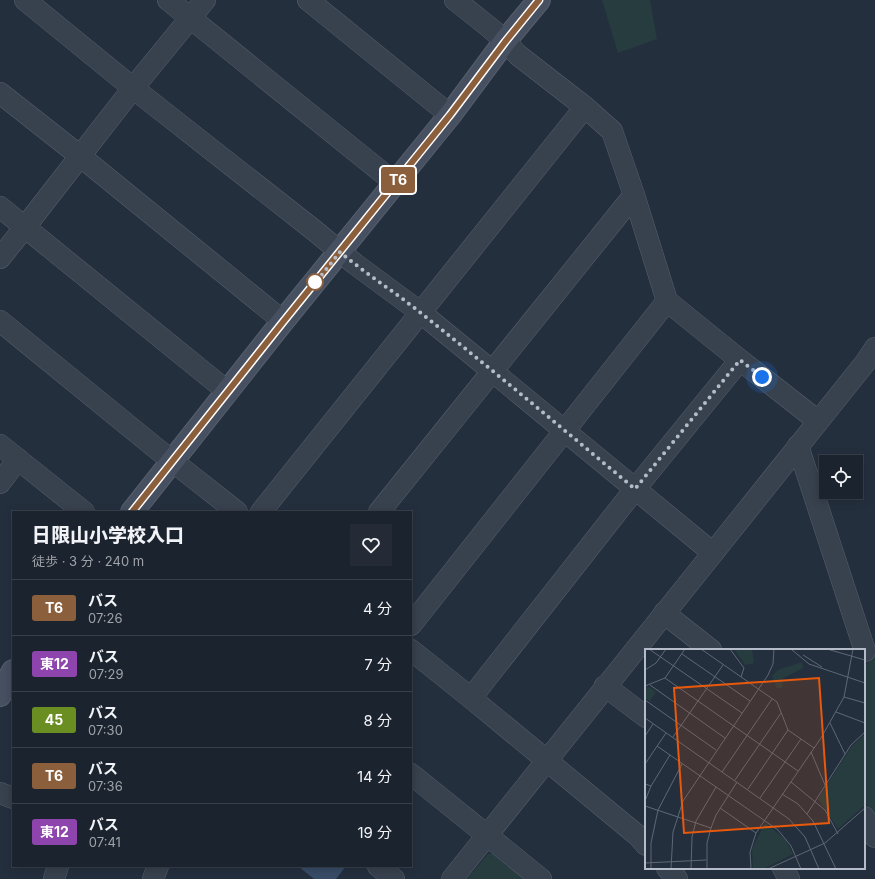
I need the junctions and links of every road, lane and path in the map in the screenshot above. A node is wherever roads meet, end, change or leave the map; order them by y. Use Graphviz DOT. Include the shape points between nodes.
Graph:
graph roads {
  1 [pos="24,0"];
  2 [pos="168,0"];
  3 [pos="205,0"];
  4 [pos="308,0"];
  5 [pos="455,0"];
  6 [pos="540,0"];
  7 [pos="190,18"];
  8 [pos="505,42"];
  9 [pos="133,88"];
  10 [pos="0,93"];
  11 [pos="585,107"];
  12 [pos="450,115"];
  13 [pos="80,156"];
  14 [pos="396,183"];
  15 [pos="634,195"];
  16 [pos="0,207"];
  17 [pos="25,227"];
  18 [pos="340,252"];
  19 [pos="0,258"];
  20 [pos="667,300"];
  21 [pos="420,312"];
  22 [pos="0,321"];
  23 [pos="283,322"];
  24 [pos="875,348"];
  25 [pos="740,360"];
  26 [pos="492,371"];
  27 [pos="228,392"];
  28 [pos="818,421"];
  29 [pos="564,431"];
  30 [pos="0,445"];
  31 [pos="798,446"];
  32 [pos="18,459"];
  33 [pos="174,461"];
  34 [pos="0,483"];
  35 [pos="635,489"];
  36 [pos="83,511"];
  37 [pos="133,511"];
  38 [pos="236,511"];
  39 [pos="262,511"];
  40 [pos="380,511"];
  41 [pos="712,553"];
  42 [pos="664,613"];
  43 [pos="412,624"];
  44 [pos="868,647"];
  45 [pos="710,649"];
  46 [pos="412,651"];
  47 [pos="12,673"];
  48 [pos="605,686"];
  49 [pos="0,694"];
  50 [pos="471,698"];
  51 [pos="645,716"];
  52 [pos="546,760"];
  53 [pos="412,775"];
  54 [pos="0,793"];
  55 [pos="12,798"];
  56 [pos="865,819"];
  57 [pos="487,835"];
  58 [pos="875,837"];
  59 [pos="645,844"];
  60 [pos="58,867"];
  61 [pos="158,867"];
  62 [pos="379,867"];
  63 [pos="668,869"];
  64 [pos="784,869"];
  65 [pos="54,879"];
  66 [pos="153,879"];
  67 [pos="394,879"];
  68 [pos="452,879"];
  69 [pos="541,879"];
  70 [pos="677,879"];
  71 [pos="789,879"];
  1 -- 9 [label="street"];
  2 -- 7 [label="street"];
  3 -- 7 [label="street"];
  4 -- 12 [label="street"];
  5 -- 8 [label="street" via="490,26"];
  6 -- 8 [label="street"];
  7 -- 9 [label="street"];
  7 -- 14 [label="street"];
  8 -- 11 [label="street"];
  8 -- 12 [label="street"];
  9 -- 13 [label="street"];
  9 -- 18 [label="street"];
  10 -- 13 [label="street"];
  11 -- 15 [label="street" via="612,131"];
  11 -- 21 [label="street"];
  12 -- 14 [label="street"];
  13 -- 17 [label="street"];
  13 -- 23 [label="street"];
  14 -- 18 [label="street"];
  15 -- 20 [label="street"];
  15 -- 26 [label="street"];
  16 -- 17 [label="street"];
  17 -- 19 [label="street"];
  17 -- 27 [label="street"];
  18 -- 21 [label="street"];
  18 -- 23 [label="street"];
  20 -- 25 [label="street"];
  20 -- 29 [label="street"];
  21 -- 26 [label="street"];
  21 -- 39 [label="street"];
  22 -- 33 [label="street"];
  23 -- 27 [label="street"];
  24 -- 28 [label="street"];
  25 -- 28 [label="street"];
  25 -- 35 [label="street"];
  26 -- 29 [label="street"];
  26 -- 40 [label="street"];
  27 -- 33 [label="street"];
  28 -- 31 [label="street"];
  29 -- 35 [label="street"];
  29 -- 43 [label="street"];
  30 -- 32 [label="street"];
  31 -- 41 [label="street"];
  31 -- 44 [label="street"];
  32 -- 34 [label="street"];
  32 -- 36 [label="street"];
  33 -- 37 [label="street"];
  33 -- 38 [label="street"];
  35 -- 41 [label="street"];
  35 -- 50 [label="street"];
  41 -- 42 [label="street"];
  42 -- 45 [label="street"];
  42 -- 48 [label="street"];
  46 -- 50 [label="street"];
  47 -- 49 [label="street"];
  48 -- 51 [label="street"];
  48 -- 52 [label="street"];
  50 -- 52 [label="street"];
  52 -- 57 [label="street"];
  52 -- 59 [label="street"];
  53 -- 57 [label="street"];
  54 -- 55 [label="street"];
  56 -- 58 [label="street"];
  57 -- 68 [label="street"];
  57 -- 69 [label="street"];
  60 -- 65 [label="street"];
  61 -- 66 [label="street"];
  62 -- 67 [label="street"];
  63 -- 70 [label="street"];
  64 -- 71 [label="street"];
}
